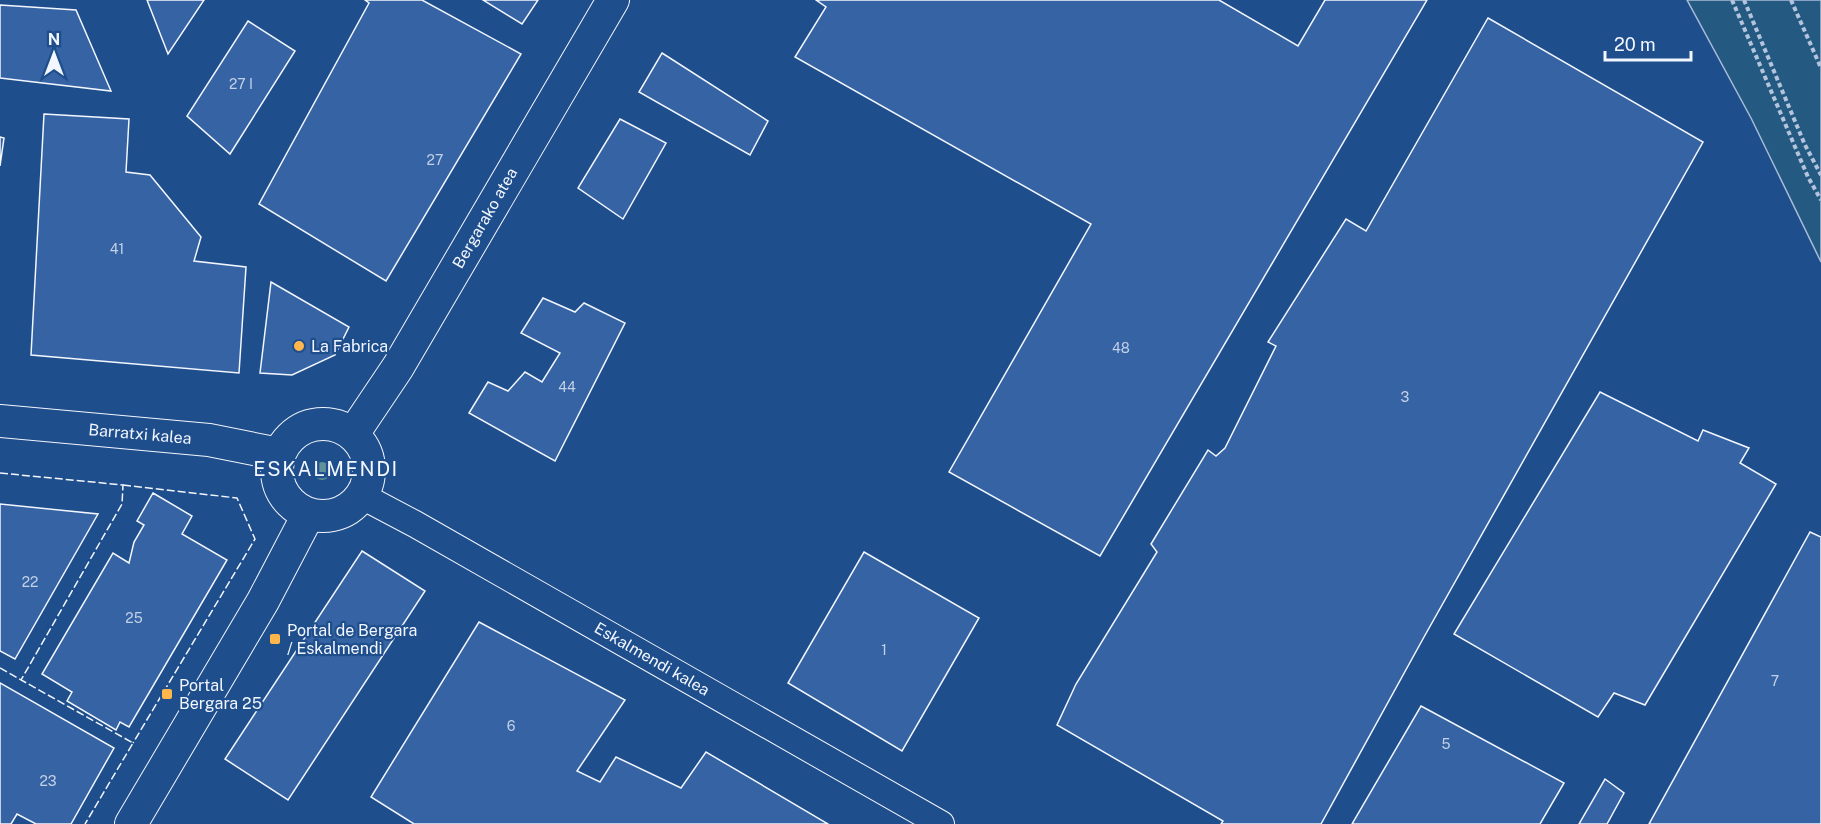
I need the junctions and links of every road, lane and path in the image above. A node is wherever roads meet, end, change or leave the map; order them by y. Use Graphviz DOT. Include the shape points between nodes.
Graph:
graph roads {
  1 [pos="613,0"];
  2 [pos="1732,0"];
  3 [pos="1744,0"];
  4 [pos="1791,0"];
  5 [pos="1821,68"];
  6 [pos="1821,175"];
  7 [pos="1821,200"];
  8 [pos="0,421"];
  9 [pos="352,434"];
  10 [pos="279,454"];
  11 [pos="362,496"];
  12 [pos="308,515"];
  13 [pos="131,824"];
  14 [pos="941,824"];
  1 -- 9 [label="street, Bergarako atea" via="398,367"];
  2 -- 7 [label="path"];
  3 -- 6 [label="path"];
  4 -- 5 [label="path"];
  8 -- 10 [label="street, Barratxi kalea" via="210,440"];
  9 -- 10 [label="street" via="340,426 310,425 286,441"];
  9 -- 11 [label="street" via="369,463 369,480"];
  10 -- 12 [label="street" via="276,478 287,501"];
  11 -- 12 [label="street" via="338,515"];
  11 -- 14 [label="street, Eskalmendi kalea"];
  12 -- 13 [label="street"];
}
